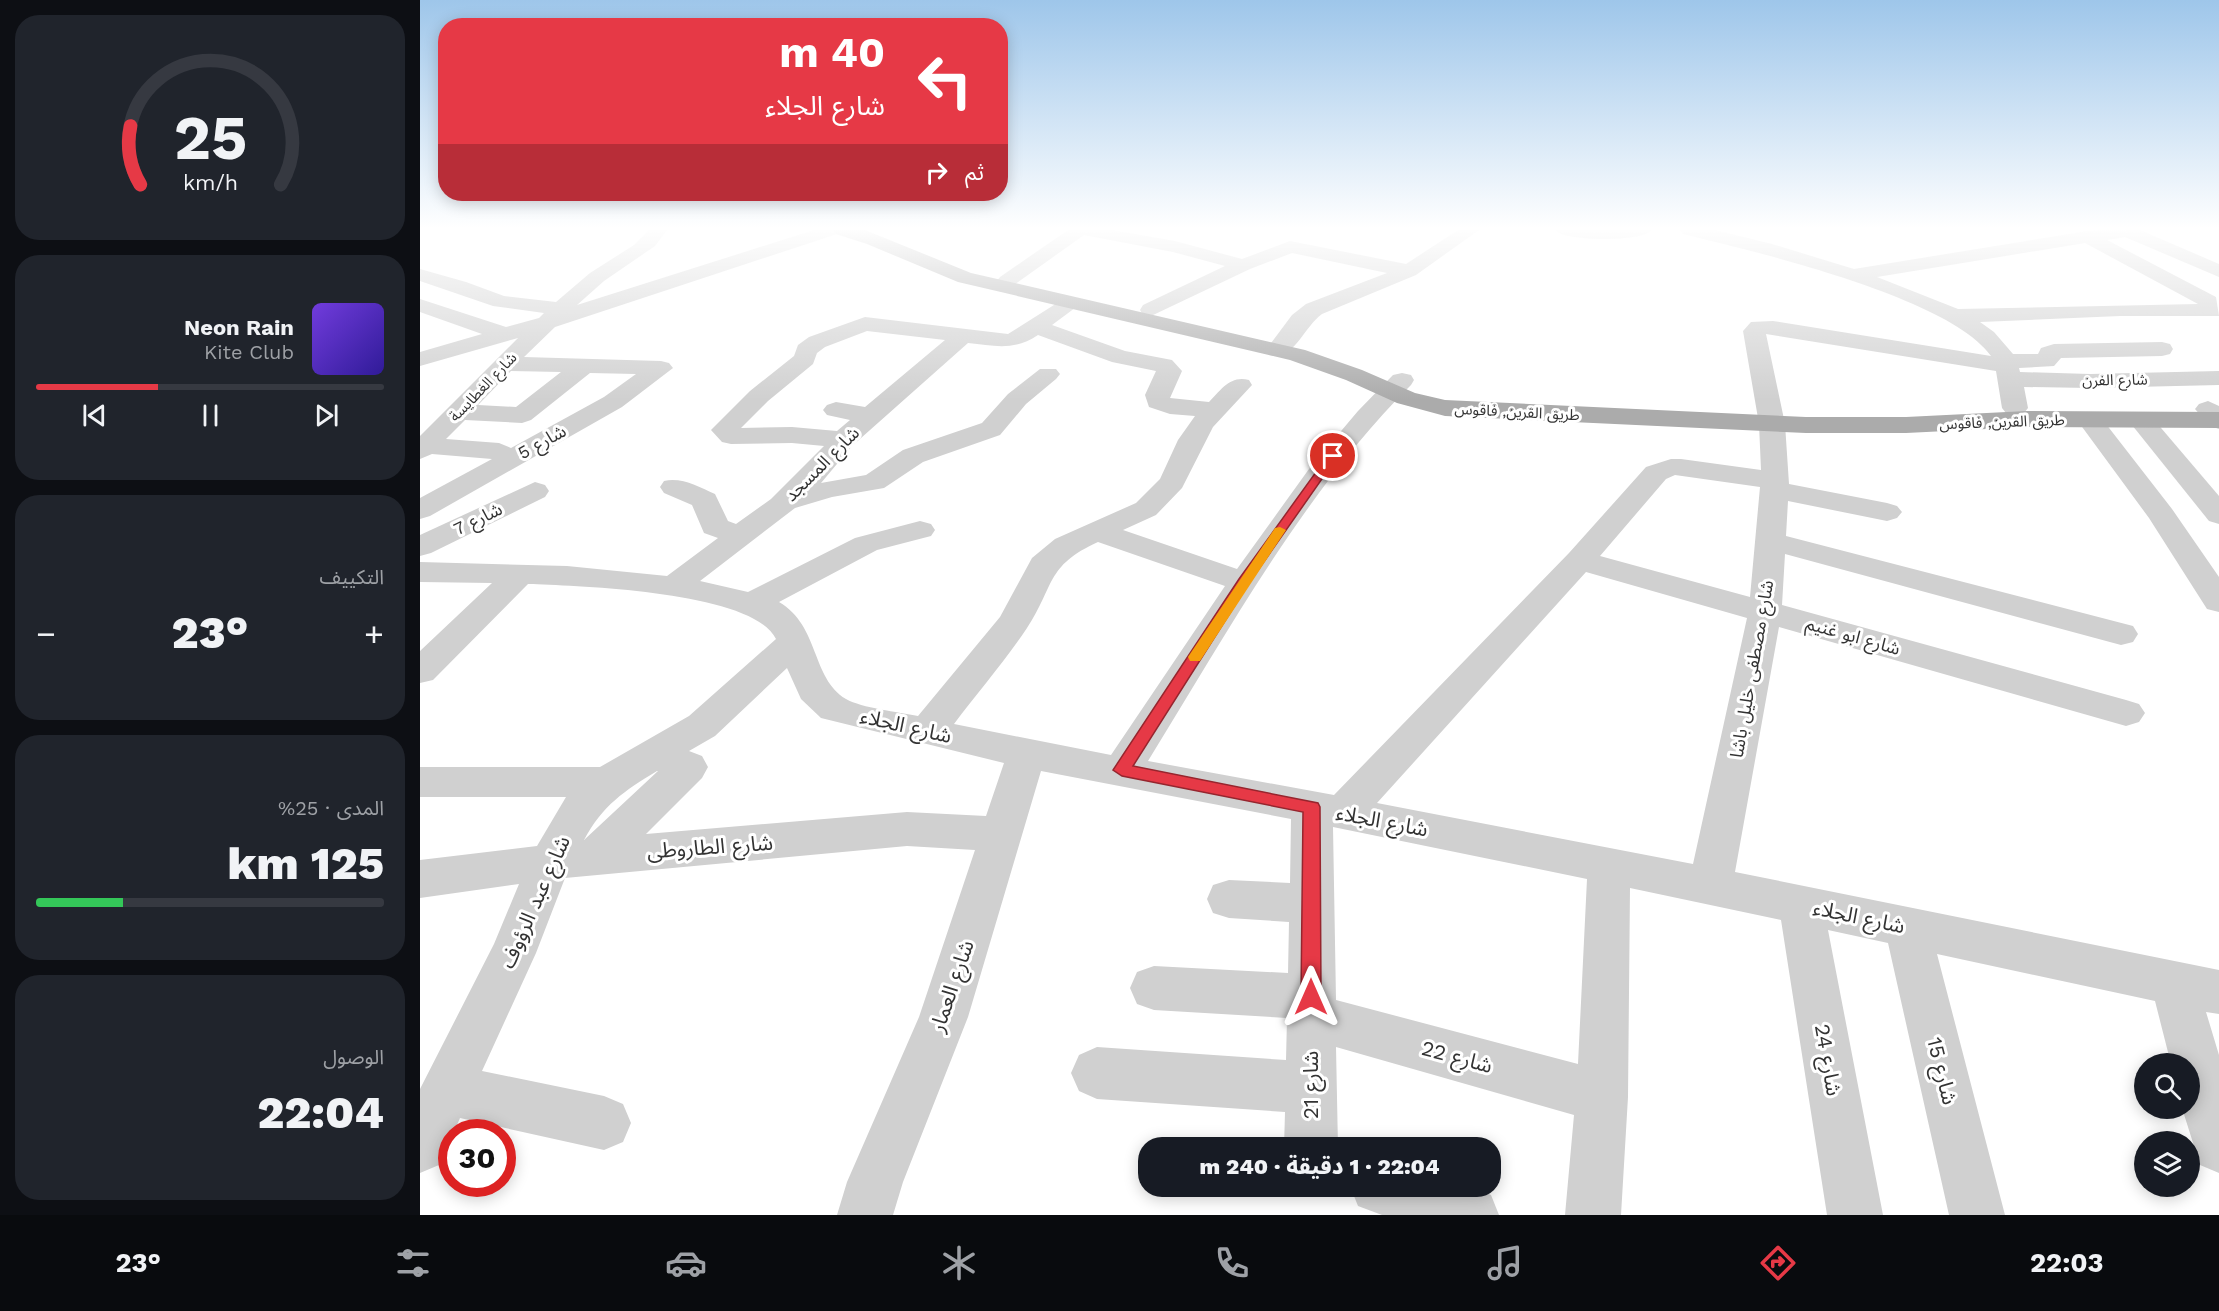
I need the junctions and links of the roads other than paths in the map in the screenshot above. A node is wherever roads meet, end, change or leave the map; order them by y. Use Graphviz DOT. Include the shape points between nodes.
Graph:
graph roads {
  1 [pos="461,287"];
  2 [pos="586,287"];
  3 [pos="648,287"];
  4 [pos="1008,287"];
  5 [pos="1029,287"];
  6 [pos="1199,287"];
  7 [pos="1370,287"];
  8 [pos="1882,287"];
  9 [pos="2180,287"];
  10 [pos="1091,303"];
  11 [pos="420,305"];
  12 [pos="2214,305"];
  13 [pos="1151,310"];
  14 [pos="553,316"];
  15 [pos="1954,316"];
  16 [pos="1190,324"];
  17 [pos="1036,327"];
  18 [pos="506,335"];
  19 [pos="963,336"];
  20 [pos="1282,345"];
  21 [pos="2162,349"];
  22 [pos="420,359"];
  23 [pos="506,364"];
  24 [pos="584,366"];
  25 [pos="2006,368"];
  26 [pos="1048,374"];
  27 [pos="2219,378"];
  28 [pos="1240,385"];
  29 [pos="1395,386"];
  30 [pos="2015,408"];
  31 [pos="836,410"];
  32 [pos="1215,411"];
  33 [pos="458,412"];
  34 [pos="871,416"];
  35 [pos="2216,416"];
  36 [pos="1771,418"];
  37 [pos="2090,420"];
  38 [pos="2140,420"];
  39 [pos="843,441"];
  40 [pos="423,449"];
  41 [pos="499,451"];
  42 [pos="1774,485"];
  43 [pos="674,487"];
  44 [pos="536,491"];
  45 [pos="781,506"];
  46 [pos="420,510"];
  47 [pos="1887,512"];
  48 [pos="2219,515"];
  49 [pos="920,530"];
  50 [pos="1098,532"];
  51 [pos="742,536"];
  52 [pos="1771,541"];
  53 [pos="420,547"];
  54 [pos="1580,560"];
  55 [pos="420,572"];
  56 [pos="520,574"];
  57 [pos="1244,582"];
  58 [pos="674,586"];
  59 [pos="2218,598"];
  60 [pos="753,603"];
  61 [pos="1765,610"];
  62 [pos="2121,634"];
  63 [pos="795,641"];
  64 [pos="420,670"];
  65 [pos="2126,713"];
  66 [pos="927,731"];
  67 [pos="653,753"];
  68 [pos="1027,753"];
  69 [pos="1122,770"];
  70 [pos="420,782"];
  71 [pos="606,782"];
  72 [pos="1327,810"];
  73 [pos="1001,834"];
  74 [pos="597,856"];
  75 [pos="549,864"];
  76 [pos="1609,867"];
  77 [pos="420,879"];
  78 [pos="1710,887"];
  79 [pos="1229,899"];
  80 [pos="1312,904"];
  81 [pos="1801,905"];
  82 [pos="1907,927"];
  83 [pos="2197,987"];
  84 [pos="1154,988"];
  85 [pos="1311,1007"];
  86 [pos="1097,1073"];
  87 [pos="1311,1088"];
  88 [pos="1602,1097"];
  89 [pos="431,1117"];
  90 [pos="604,1123"];
  91 [pos="1311,1137"];
  92 [pos="2219,1146"];
  93 [pos="1413,1197"];
  94 [pos="865,1215"];
  95 [pos="1471,1215"];
  96 [pos="1593,1215"];
  97 [pos="1855,1215"];
  98 [pos="1977,1215"];
  1 -- 14 [label="street"];
  2 -- 14 [label="street, شارع الغطايسة"];
  3 -- 14 [label="street"];
  4 -- 10 [label="main road, طريق القرين, فاقوس"];
  5 -- 10 [label="main road, طريق القرين, فاقوس"];
  6 -- 13 [label="street"];
  7 -- 20 [label="street" via="1314,309 1300,320"];
  8 -- 15 [label="street"];
  9 -- 12 [label="street"];
  10 -- 13 [label="main road, طريق القرين, فاقوس"];
  10 -- 16 [label="main road, طريق القرين, فاقوس"];
  10 -- 17 [label="street"];
  11 -- 18 [label="street"];
  12 -- 15 [label="street"];
  13 -- 16 [label="main road, طريق القرين, فاقوس"];
  14 -- 18 [label="street"];
  14 -- 23 [label="street, شارع الغطايسة"];
  15 -- 25 [label="street" via="1990,341"];
  16 -- 20 [label="main road, طريق القرين, فاقوس"];
  17 -- 19 [label="street" via="1008,341"];
  17 -- 32 [label="street" via="1120,357 1164,365 1170,371 1157,395 1158,402"];
  18 -- 22 [label="street"];
  19 -- 34 [label="street, شارع المسجد"];
  19 -- 39 [label="street" via="871,324 834,333 810,346 805,359 724,430 731,436 792,435"];
  20 -- 29 [label="main road, طريق القرين, فاقوس" via="1335,368"];
  21 -- 25 [label="street" via="2054,351 2046,361"];
  23 -- 24 [label="street"];
  23 -- 33 [label="street, شارع الغطايسة"];
  24 -- 33 [label="street" via="522,416"];
  24 -- 46 [label="street, شارع 5" via="661,368 613,402"];
  25 -- 27 [label="street, شارع الفرن" via="2090,381"];
  25 -- 30 [label="street"];
  25 -- 36 [label="street, شارع مصطفى خليل باشا" via="1759,327 1754,331 1755,348"];
  26 -- 45 [label="street" via="1017,399 991,429 913,456 874,482 816,492"];
  28 -- 32 [label="street"];
  29 -- 36 [label="main road, طريق القرين, فاقوس" via="1425,404 1466,410"];
  29 -- 57 [label="street" via="1373,406 1320,472"];
  30 -- 35 [label="main road, طريق القرين, فاقوس"];
  30 -- 36 [label="main road, طريق القرين, فاقوس"];
  31 -- 34 [label="street"];
  32 -- 50 [label="street" via="1191,440 1179,468 1160,496 1146,509"];
  33 -- 40 [label="street, شارع الغطايسة"];
  34 -- 39 [label="street, شارع المسجد"];
  35 -- 38 [label="main road, طريق القرين, فاقوس"];
  36 -- 37 [label="main road, طريق القرين, فاقوس" via="1873,426"];
  36 -- 42 [label="street, شارع مصطفى خليل باشا"];
  37 -- 38 [label="main road, طريق القرين, فاقوس"];
  37 -- 59 [label="street" via="2163,515"];
  38 -- 48 [label="street"];
  39 -- 45 [label="street, شارع المسجد"];
  40 -- 41 [label="street"];
  42 -- 47 [label="street"];
  42 -- 52 [label="street, شارع مصطفى خليل باشا"];
  42 -- 54 [label="street" via="1681,467 1662,470"];
  43 -- 51 [label="street" via="705,500 715,527"];
  44 -- 53 [label="street, شارع 7"];
  45 -- 51 [label="street, شارع المسجد"];
  49 -- 60 [label="street" via="866,544"];
  50 -- 57 [label="street"];
  50 -- 66 [label="street" via="1066,545 1043,565 1014,622"];
  51 -- 58 [label="street, شارع المسجد"];
  52 -- 61 [label="street, شارع مصطفى خليل باشا"];
  52 -- 62 [label="street"];
  54 -- 61 [label="street, شارع ابو غنيم"];
  54 -- 72 [label="street"];
  55 -- 56 [label="street, شارع الجلاء"];
  56 -- 58 [label="street, شارع الجلاء" via="588,576"];
  56 -- 64 [label="street"];
  57 -- 69 [label="street"];
  58 -- 60 [label="street, شارع الجلاء"];
  60 -- 63 [label="street, شارع الجلاء" via="772,612"];
  61 -- 65 [label="street, شارع ابو غنيم"];
  61 -- 78 [label="street, شارع مصطفى خليل باشا"];
  63 -- 66 [label="street, شارع الجلاء" via="811,683 834,708"];
  63 -- 67 [label="street, شارع عبد الرؤوف" via="702,726"];
  66 -- 68 [label="street, شارع الجلاء"];
  67 -- 71 [label="street, شارع عبد الرؤوف"];
  67 -- 74 [label="street" via="688,767"];
  68 -- 69 [label="street, شارع الجلاء"];
  68 -- 73 [label="street, شارع العمار"];
  69 -- 72 [label="street, شارع الجلاء"];
  70 -- 71 [label="street"];
  71 -- 75 [label="street, شارع عبد الرؤوف" via="580,809"];
  72 -- 76 [label="street, شارع الجلاء"];
  72 -- 80 [label="street, شارع 21"];
  73 -- 74 [label="street, شارع الطاروطى" via="906,829"];
  73 -- 94 [label="street, شارع العمار" via="943,1017"];
  74 -- 75 [label="street, شارع الطاروطى"];
  75 -- 77 [label="street, شارع الطاروطى"];
  75 -- 89 [label="street, شارع عبد الرؤوف" via="513,953"];
  76 -- 78 [label="street, شارع الجلاء"];
  76 -- 88 [label="street"];
  78 -- 81 [label="street, شارع الجلاء"];
  79 -- 80 [label="street"];
  80 -- 85 [label="street, شارع 21"];
  81 -- 82 [label="street, شارع الجلاء"];
  81 -- 97 [label="street, شارع 24"];
  82 -- 83 [label="street, شارع الجلاء"];
  82 -- 98 [label="street, شارع 15"];
  83 -- 92 [label="street"];
  84 -- 85 [label="street, شارع 22"];
  85 -- 87 [label="street, شارع 21"];
  85 -- 88 [label="street, شارع 22"];
  86 -- 87 [label="street"];
  87 -- 91 [label="street, شارع 21"];
  88 -- 96 [label="street"];
  89 -- 90 [label="street"];
  93 -- 95 [label="street"];
}
